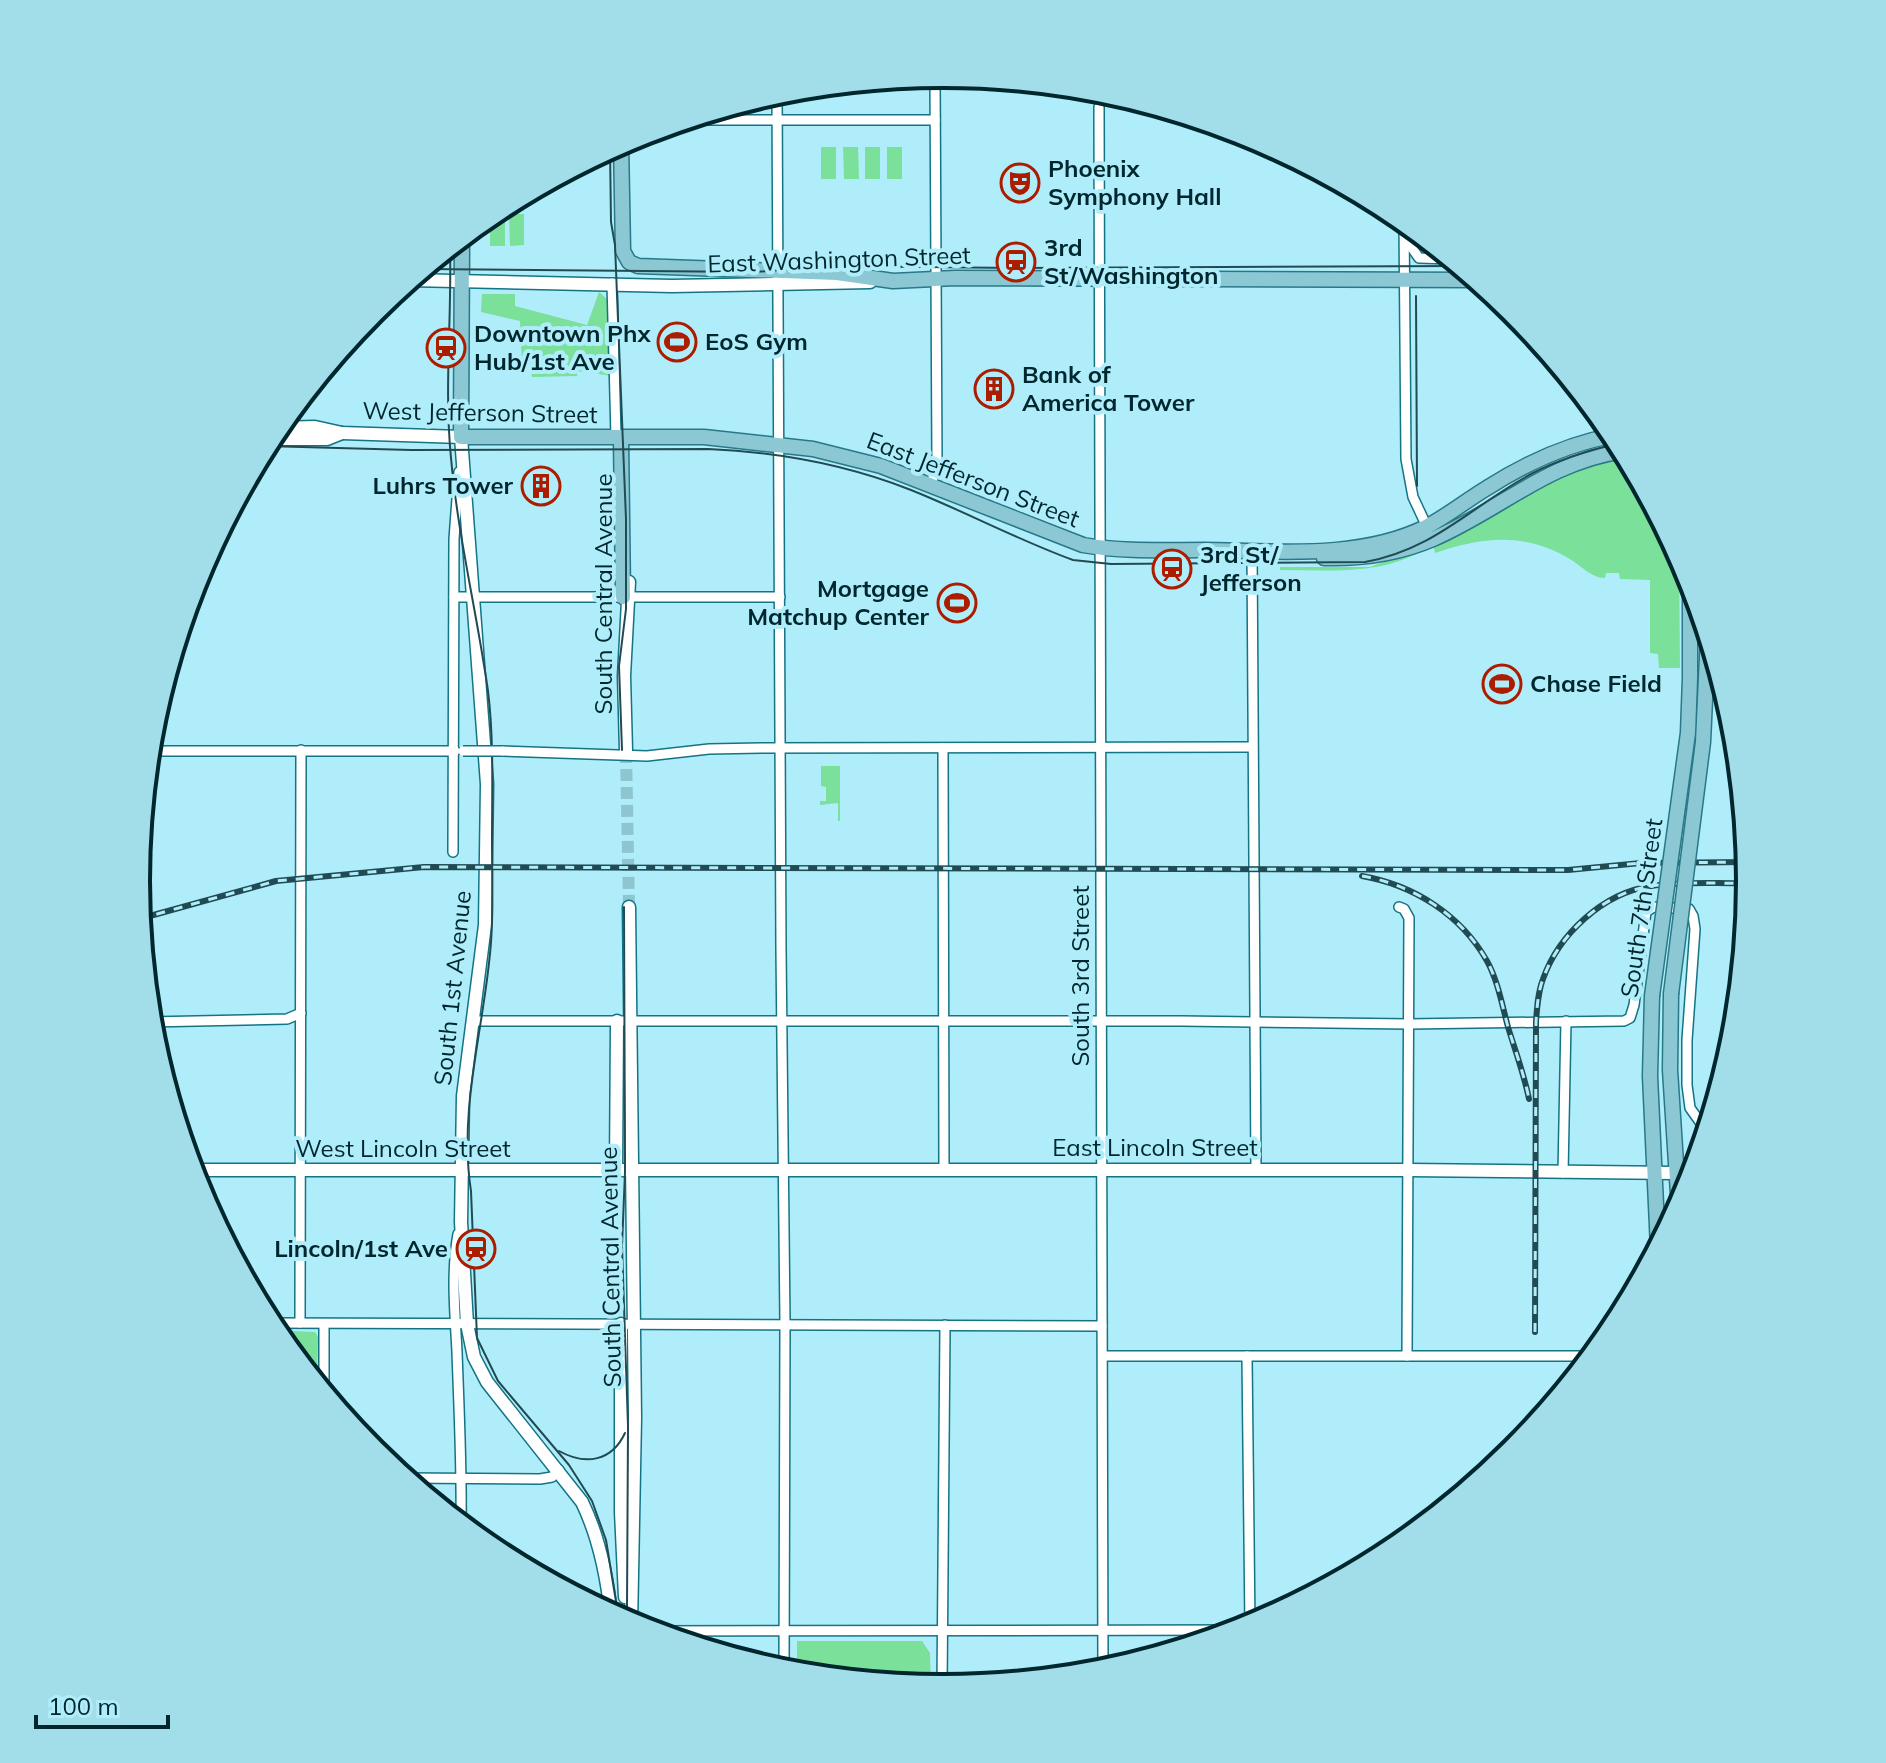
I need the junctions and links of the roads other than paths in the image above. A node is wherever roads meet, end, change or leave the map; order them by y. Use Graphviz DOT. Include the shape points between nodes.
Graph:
graph roads {
  1 [pos="935,88"];
  2 [pos="777,106"];
  3 [pos="1099,107"];
  4 [pos="721,120"];
  5 [pos="776,120"];
  6 [pos="935,120"];
  7 [pos="621,156"];
  8 [pos="1404,237"];
  9 [pos="462,250"];
  10 [pos="1434,258"];
  11 [pos="776,278"];
  12 [pos="937,278"];
  13 [pos="1099,278"];
  14 [pos="1405,279"];
  15 [pos="426,280"];
  16 [pos="463,280"];
  17 [pos="1460,280"];
  18 [pos="612,283"];
  19 [pos="292,428"];
  20 [pos="342,433"];
  21 [pos="461,437"];
  22 [pos="621,437"];
  23 [pos="284,439"];
  24 [pos="1602,439"];
  25 [pos="777,444"];
  26 [pos="1611,454"];
  27 [pos="461,456"];
  28 [pos="931,485"];
  29 [pos="1429,533"];
  30 [pos="1099,548"];
  31 [pos="1260,551"];
  32 [pos="454,597"];
  33 [pos="473,597"];
  34 [pos="624,597"];
  35 [pos="780,597"];
  36 [pos="1690,615"];
  37 [pos="1706,667"];
  38 [pos="1252,747"];
  39 [pos="943,748"];
  40 [pos="1101,748"];
  41 [pos="781,749"];
  42 [pos="301,750"];
  43 [pos="161,751"];
  44 [pos="458,751"];
  45 [pos="624,753"];
  46 [pos="453,852"];
  47 [pos="629,907"];
  48 [pos="1399,907"];
  49 [pos="301,1013"];
  50 [pos="475,1021"];
  51 [pos="624,1021"];
  52 [pos="782,1021"];
  53 [pos="944,1021"];
  54 [pos="1102,1021"];
  55 [pos="1255,1021"];
  56 [pos="1566,1021"];
  57 [pos="162,1022"];
  58 [pos="1409,1024"];
  59 [pos="1699,1121"];
  60 [pos="783,1169"];
  61 [pos="944,1169"];
  62 [pos="204,1170"];
  63 [pos="462,1170"];
  64 [pos="1102,1170"];
  65 [pos="1409,1170"];
  66 [pos="300,1171"];
  67 [pos="1256,1171"];
  68 [pos="616,1172"];
  69 [pos="633,1172"];
  70 [pos="1563,1173"];
  71 [pos="1653,1173"];
  72 [pos="1676,1173"];
  73 [pos="1680,1173"];
  74 [pos="1677,1183"];
  75 [pos="1657,1228"];
  76 [pos="284,1323"];
  77 [pos="300,1323"];
  78 [pos="324,1324"];
  79 [pos="461,1324"];
  80 [pos="626,1324"];
  81 [pos="785,1324"];
  82 [pos="945,1325"];
  83 [pos="1102,1326"];
  84 [pos="1103,1356"];
  85 [pos="1247,1356"];
  86 [pos="1407,1356"];
  87 [pos="1579,1356"];
  88 [pos="324,1378"];
  89 [pos="559,1470"];
  90 [pos="420,1478"];
  91 [pos="462,1478"];
  92 [pos="461,1512"];
  93 [pos="610,1601"];
  94 [pos="630,1611"];
  95 [pos="1250,1614"];
  96 [pos="942,1629"];
  97 [pos="1104,1629"];
  98 [pos="785,1630"];
  99 [pos="1207,1630"];
  100 [pos="682,1631"];
  101 [pos="784,1659"];
  102 [pos="1103,1659"];
  103 [pos="942,1675"];
  1 -- 6 [label="street"];
  2 -- 5 [label="street"];
  3 -- 13 [label="street, South 3rd Street"];
  4 -- 5 [label="street"];
  5 -- 6 [label="street"];
  5 -- 11 [label="street"];
  6 -- 12 [label="street"];
  7 -- 11 [label="main road, East Washington Street" via="623,251 629,262"];
  8 -- 10 [label="street" via="1419,258"];
  8 -- 14 [label="street"];
  9 -- 16 [label="main road, South 1st Avenue"];
  11 -- 12 [label="main road, East Washington Street"];
  11 -- 18 [label="main road, East Washington Street"];
  11 -- 25 [label="street"];
  12 -- 13 [label="main road, East Washington Street"];
  12 -- 28 [label="street" via="937,463"];
  13 -- 14 [label="main road, East Washington Street"];
  13 -- 30 [label="street, South 3rd Street"];
  14 -- 17 [label="main road, East Washington Street"];
  14 -- 29 [label="street" via="1408,477"];
  15 -- 16 [label="main road, East Washington Street"];
  16 -- 18 [label="main road, East Washington Street"];
  16 -- 21 [label="main road, South 1st Avenue"];
  18 -- 22 [label="street"];
  19 -- 20 [label="main road, West Jefferson Street"];
  20 -- 21 [label="main road, West Jefferson Street"];
  20 -- 23 [label="main road, West Jefferson Street" via="327,439"];
  21 -- 22 [label="main road, West Jefferson Street"];
  21 -- 27 [label="main road, South 1st Avenue"];
  22 -- 25 [label="main road, East Jefferson Street"];
  22 -- 34 [label="main road"];
  24 -- 29 [label="main road, East Jefferson Street" via="1525,466"];
  25 -- 28 [label="main road, East Jefferson Street" via="867,462"];
  25 -- 35 [label="street"];
  26 -- 29 [label="main road, East Jefferson Street" via="1574,463"];
  27 -- 32 [label="street, South 1st Avenue"];
  27 -- 33 [label="main road, South 1st Avenue"];
  28 -- 30 [label="main road, East Jefferson Street" via="1065,540"];
  29 -- 31 [label="main road, East Jefferson Street" via="1377,556 1302,557"];
  30 -- 31 [label="main road, East Jefferson Street"];
  30 -- 40 [label="street, South 3rd Street"];
  31 -- 38 [label="street"];
  32 -- 33 [label="street"];
  32 -- 44 [label="street, South 1st Avenue"];
  33 -- 34 [label="street"];
  33 -- 50 [label="main road, South 1st Avenue" via="487,784 487,900"];
  34 -- 35 [label="street"];
  34 -- 45 [label="main road, South Central Avenue"];
  35 -- 41 [label="street"];
  36 -- 71 [label="main road, South 7th Street, bridge" via="1688,733 1652,996"];
  37 -- 72 [label="main road, South 7th Street, bridge" via="1702,753 1671,994"];
  38 -- 40 [label="street"];
  38 -- 55 [label="street"];
  39 -- 40 [label="street"];
  39 -- 41 [label="street"];
  39 -- 53 [label="street"];
  40 -- 54 [label="street, South 3rd Street"];
  41 -- 45 [label="street"];
  41 -- 52 [label="street"];
  42 -- 43 [label="street"];
  42 -- 44 [label="street"];
  42 -- 49 [label="street"];
  44 -- 45 [label="street, bridge"];
  44 -- 46 [label="street, South 1st Avenue"];
  47 -- 51 [label="main road, South Central Avenue"];
  48 -- 58 [label="street" via="1409,918"];
  49 -- 57 [label="street" via="287,1019"];
  49 -- 66 [label="street"];
  50 -- 51 [label="street"];
  50 -- 63 [label="main road, South 1st Avenue" via="465,1070"];
  51 -- 52 [label="street"];
  51 -- 68 [label="main road"];
  51 -- 69 [label="main road, South Central Avenue"];
  52 -- 53 [label="street"];
  52 -- 60 [label="street"];
  53 -- 54 [label="street"];
  53 -- 61 [label="street"];
  54 -- 55 [label="street"];
  54 -- 64 [label="street, South 3rd Street"];
  55 -- 58 [label="street"];
  55 -- 67 [label="street"];
  56 -- 58 [label="street"];
  56 -- 59 [label="street" via="1630,1018 1646,912 1653,907 1689,909 1695,929 1687,1085 1690,1108"];
  56 -- 70 [label="street"];
  58 -- 65 [label="street"];
  60 -- 61 [label="main road, East Lincoln Street"];
  60 -- 69 [label="main road, East Lincoln Street"];
  60 -- 81 [label="street"];
  61 -- 64 [label="main road, East Lincoln Street"];
  62 -- 66 [label="main road, West Lincoln Street"];
  63 -- 66 [label="main road, West Lincoln Street"];
  63 -- 68 [label="main road, West Lincoln Street"];
  63 -- 79 [label="main road, South 1st Avenue"];
  64 -- 67 [label="main road, East Lincoln Street"];
  64 -- 83 [label="street, South 3rd Street"];
  65 -- 67 [label="main road, East Lincoln Street"];
  65 -- 70 [label="main road, East Lincoln Street"];
  65 -- 86 [label="street"];
  66 -- 77 [label="street"];
  68 -- 69 [label="main road, East Lincoln Street"];
  69 -- 80 [label="main road, South Central Avenue"];
  70 -- 71 [label="main road, East Lincoln Street"];
  71 -- 72 [label="main road, East Lincoln Street"];
  71 -- 75 [label="main road, South 7th Street"];
  72 -- 73 [label="street, East Lincoln Street"];
  72 -- 74 [label="main road, South 7th Street"];
  76 -- 77 [label="street"];
  77 -- 78 [label="street"];
  78 -- 79 [label="street"];
  78 -- 88 [label="street"];
  79 -- 80 [label="street"];
  79 -- 89 [label="main road" via="487,1382"];
  79 -- 91 [label="street"];
  80 -- 81 [label="street"];
  80 -- 94 [label="main road, South Central Avenue" via="635,1418"];
  81 -- 82 [label="street"];
  81 -- 98 [label="street"];
  82 -- 83 [label="street"];
  82 -- 96 [label="street"];
  83 -- 84 [label="street, South 3rd Street"];
  84 -- 85 [label="street"];
  84 -- 97 [label="street, South 3rd Street"];
  85 -- 86 [label="street"];
  85 -- 95 [label="street"];
  86 -- 87 [label="street"];
  89 -- 91 [label="street" via="540,1479"];
  89 -- 93 [label="main road" via="591,1521"];
  90 -- 91 [label="street"];
  91 -- 92 [label="street"];
  96 -- 97 [label="street"];
  96 -- 98 [label="street"];
  96 -- 103 [label="street"];
  97 -- 99 [label="street"];
  97 -- 102 [label="street, South 3rd Street"];
  98 -- 100 [label="street"];
  98 -- 101 [label="street"];
}
